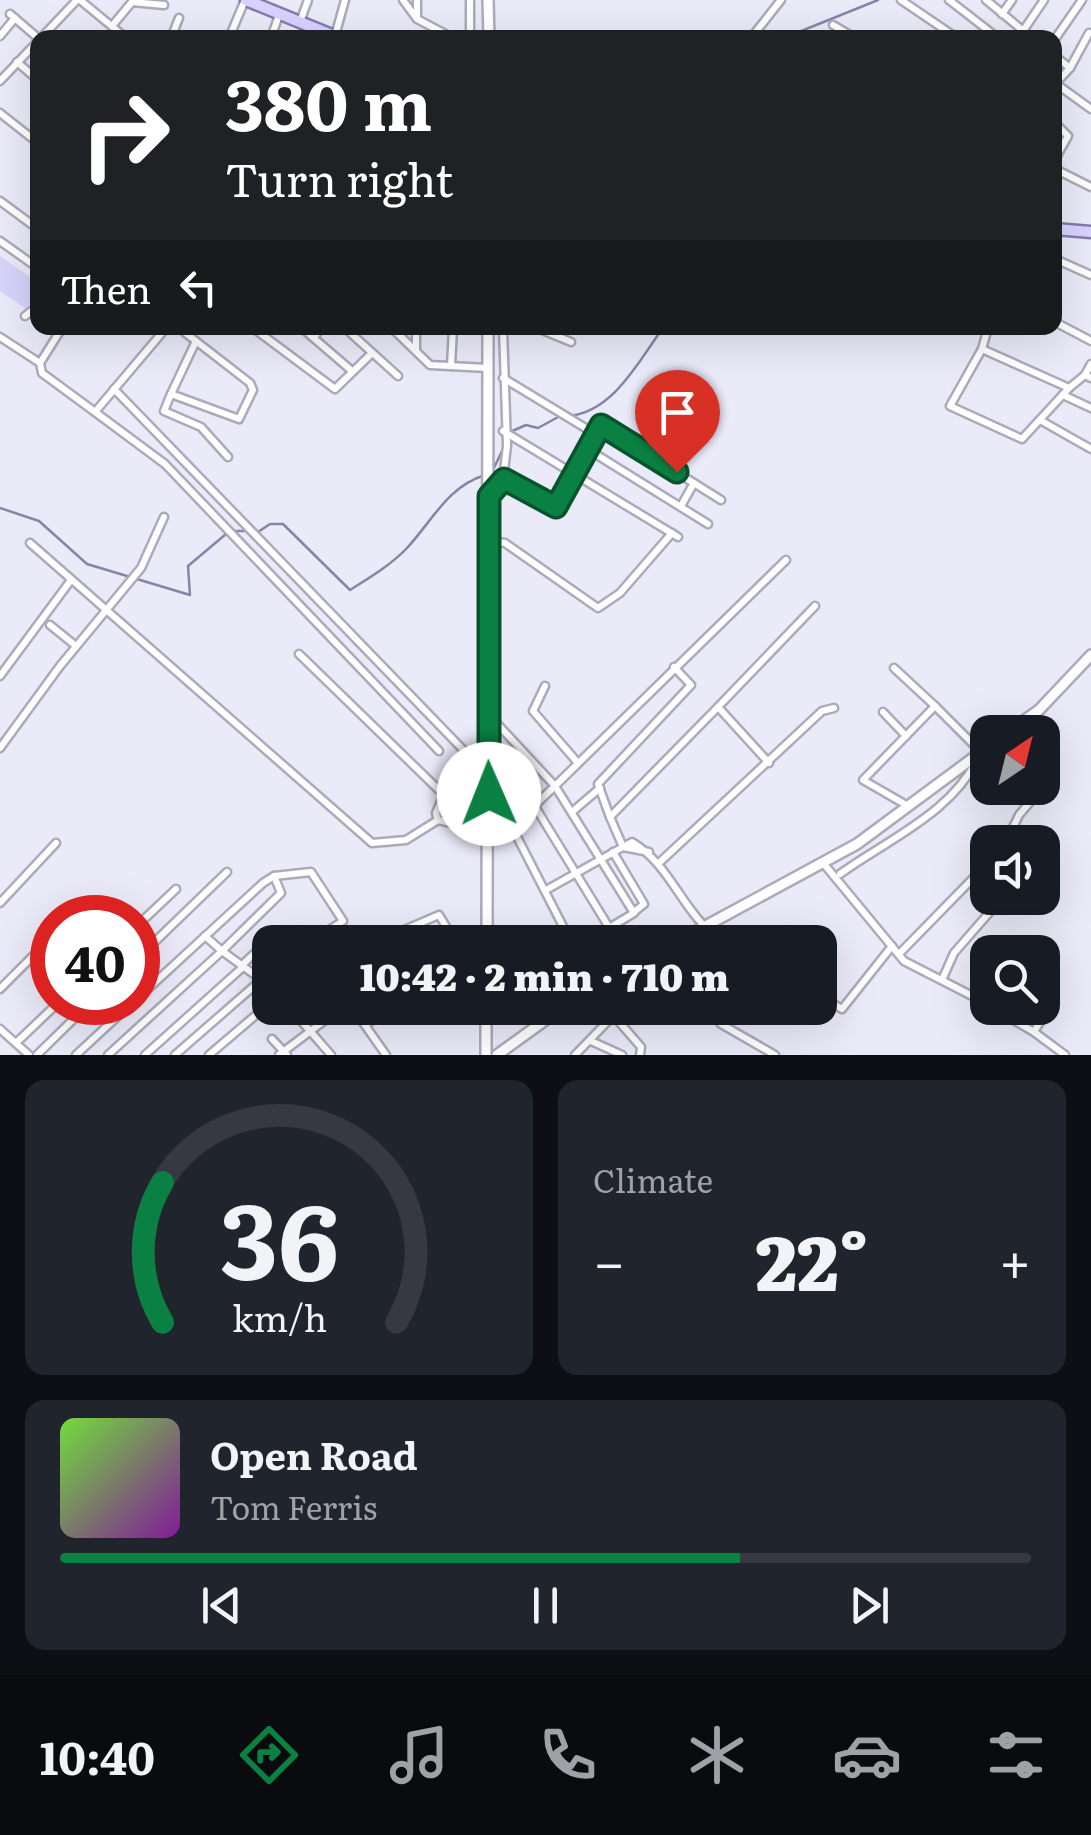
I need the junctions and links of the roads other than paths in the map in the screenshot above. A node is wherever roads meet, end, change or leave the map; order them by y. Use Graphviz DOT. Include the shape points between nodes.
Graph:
graph roads {
  1 [pos="78,0"];
  2 [pos="246,0"];
  3 [pos="308,0"];
  4 [pos="345,0"];
  5 [pos="404,0"];
  6 [pos="417,0"];
  7 [pos="470,0"];
  8 [pos="488,0"];
  9 [pos="781,0"];
  10 [pos="901,0"];
  11 [pos="986,0"];
  12 [pos="1012,0"];
  13 [pos="1044,0"];
  14 [pos="1082,0"];
  15 [pos="951,1"];
  16 [pos="164,6"];
  17 [pos="279,14"];
  18 [pos="1002,14"];
  19 [pos="179,18"];
  20 [pos="417,19"];
  21 [pos="300,22"];
  22 [pos="833,25"];
  23 [pos="112,26"];
  24 [pos="32,30"];
  25 [pos="48,30"];
  26 [pos="117,30"];
  27 [pos="174,30"];
  28 [pos="232,30"];
  29 [pos="274,30"];
  30 [pos="320,30"];
  31 [pos="339,30"];
  32 [pos="438,30"];
  33 [pos="470,30"];
  34 [pos="489,30"];
  35 [pos="757,30"];
  36 [pos="842,30"];
  37 [pos="945,30"];
  38 [pos="988,30"];
  39 [pos="1022,30"];
  40 [pos="1024,30"];
  41 [pos="1061,30"];
  42 [pos="1089,33"];
  43 [pos="0,36"];
  44 [pos="30,48"];
  45 [pos="17,62"];
  46 [pos="1062,62"];
  47 [pos="1070,68"];
  48 [pos="30,73"];
  49 [pos="1062,76"];
  50 [pos="0,80"];
  51 [pos="1062,88"];
  52 [pos="1090,106"];
  53 [pos="0,113"];
  54 [pos="30,137"];
  55 [pos="1062,173"];
  56 [pos="1091,186"];
  57 [pos="0,202"];
  58 [pos="30,223"];
  59 [pos="1062,230"];
  60 [pos="1091,232"];
  61 [pos="0,241"];
  62 [pos="30,262"];
  63 [pos="1062,262"];
  64 [pos="1091,275"];
  65 [pos="30,312"];
  66 [pos="24,316"];
  67 [pos="1062,326"];
  68 [pos="58,335"];
  69 [pos="160,335"];
  70 [pos="188,335"];
  71 [pos="263,335"];
  72 [pos="352,335"];
  73 [pos="400,335"];
  74 [pos="416,335"];
  75 [pos="453,335"];
  76 [pos="488,335"];
  77 [pos="503,335"];
  78 [pos="554,335"];
  79 [pos="986,335"];
  80 [pos="315,336"];
  81 [pos="0,337"];
  82 [pos="196,341"];
  83 [pos="1091,341"];
  84 [pos="571,342"];
  85 [pos="982,349"];
  86 [pos="416,350"];
  87 [pos="371,354"];
  88 [pos="40,363"];
  89 [pos="1091,364"];
  90 [pos="452,366"];
  91 [pos="488,368"];
  92 [pos="352,371"];
  93 [pos="398,376"];
  94 [pos="1088,376"];
  95 [pos="503,378"];
  96 [pos="114,389"];
  97 [pos="1066,391"];
  98 [pos="171,394"];
  99 [pos="1091,408"];
  100 [pos="96,412"];
  101 [pos="1040,420"];
  102 [pos="504,431"];
  103 [pos="597,435"];
  104 [pos="1091,449"];
  105 [pos="590,450"];
  106 [pos="228,457"];
  107 [pos="575,476"];
  108 [pos="504,479"];
  109 [pos="694,483"];
  110 [pos="489,496"];
  111 [pos="721,500"];
  112 [pos="680,506"];
  113 [pos="164,517"];
  114 [pos="708,524"];
  115 [pos="489,541"];
  116 [pos="30,544"];
  117 [pos="786,560"];
  118 [pos="71,580"];
  119 [pos="815,606"];
  120 [pos="104,610"];
  121 [pos="50,626"];
  122 [pos="76,646"];
  123 [pos="299,654"];
  124 [pos="1091,655"];
  125 [pos="674,666"];
  126 [pos="894,668"];
  127 [pos="0,676"];
  128 [pos="545,686"];
  129 [pos="935,706"];
  130 [pos="718,707"];
  131 [pos="834,708"];
  132 [pos="883,712"];
  133 [pos="488,714"];
  134 [pos="1032,715"];
  135 [pos="906,736"];
  136 [pos="970,737"];
  137 [pos="0,748"];
  138 [pos="439,751"];
  139 [pos="970,760"];
  140 [pos="578,762"];
  141 [pos="769,763"];
  142 [pos="488,768"];
  143 [pos="970,776"];
  144 [pos="556,786"];
  145 [pos="600,788"];
  146 [pos="534,805"];
  147 [pos="908,806"];
  148 [pos="572,812"];
  149 [pos="610,817"];
  150 [pos="438,820"];
  151 [pos="490,821"];
  152 [pos="512,827"];
  153 [pos="488,832"];
  154 [pos="56,843"];
  155 [pos="623,846"];
  156 [pos="613,852"];
  157 [pos="601,858"];
  158 [pos="660,862"];
  159 [pos="824,864"];
  160 [pos="228,872"];
  161 [pos="576,872"];
  162 [pos="840,874"];
  163 [pos="274,876"];
  164 [pos="970,881"];
  165 [pos="176,889"];
  166 [pos="546,890"];
  167 [pos="0,903"];
  168 [pos="160,904"];
  169 [pos="634,913"];
  170 [pos="987,915"];
  171 [pos="337,925"];
  172 [pos="414,925"];
  173 [pos="445,925"];
  174 [pos="486,925"];
  175 [pos="564,925"];
  176 [pos="607,925"];
  177 [pos="614,925"];
  178 [pos="699,925"];
  179 [pos="707,925"];
  180 [pos="205,936"];
  181 [pos="160,937"];
  182 [pos="892,946"];
  183 [pos="222,951"];
  184 [pos="899,954"];
  185 [pos="252,956"];
  186 [pos="30,959"];
  187 [pos="242,966"];
  188 [pos="252,973"];
  189 [pos="160,977"];
  190 [pos="942,980"];
  191 [pos="0,989"];
  192 [pos="970,995"];
  193 [pos="252,996"];
  194 [pos="837,1007"];
  195 [pos="252,1018"];
  196 [pos="35,1025"];
  197 [pos="68,1025"];
  198 [pos="108,1025"];
  199 [pos="305,1025"];
  200 [pos="317,1025"];
  201 [pos="366,1025"];
  202 [pos="486,1025"];
  203 [pos="538,1025"];
  204 [pos="605,1025"];
  205 [pos="620,1025"];
  206 [pos="723,1025"];
  207 [pos="1022,1025"];
  208 [pos="1038,1025"];
  209 [pos="0,1029"];
  210 [pos="310,1030"];
  211 [pos="1034,1032"];
  212 [pos="272,1038"];
  213 [pos="591,1040"];
  214 [pos="16,1044"];
  215 [pos="283,1054"];
  216 [pos="28,1055"];
  217 [pos="37,1055"];
  218 [pos="76,1055"];
  219 [pos="108,1055"];
  220 [pos="145,1055"];
  221 [pos="175,1055"];
  222 [pos="209,1055"];
  223 [pos="331,1055"];
  224 [pos="386,1055"];
  225 [pos="486,1055"];
  226 [pos="496,1055"];
  227 [pos="575,1055"];
  228 [pos="622,1055"];
  229 [pos="640,1055"];
  230 [pos="775,1055"];
  231 [pos="1064,1055"];
  1 -- 23 [label="street"];
  1 -- 25 [label="street"];
  2 -- 17 [label="main road"];
  2 -- 28 [label="street"];
  3 -- 21 [label="street"];
  4 -- 31 [label="street"];
  5 -- 20 [label="street"];
  6 -- 20 [label="street"];
  7 -- 33 [label="street"];
  8 -- 34 [label="street"];
  9 -- 35 [label="street"];
  10 -- 37 [label="street"];
  11 -- 18 [label="street"];
  12 -- 18 [label="street"];
  13 -- 40 [label="street"];
  14 -- 41 [label="street"];
  15 -- 38 [label="street"];
  16 -- 23 [label="street" via="132,2"];
  17 -- 21 [label="main road"];
  17 -- 29 [label="street"];
  18 -- 39 [label="street"];
  19 -- 27 [label="street"];
  20 -- 32 [label="street"];
  21 -- 30 [label="main road"];
  22 -- 36 [label="street"];
  23 -- 26 [label="street"];
  24 -- 43 [label="street" via="13,16"];
  42 -- 47 [label="street"];
  44 -- 45 [label="street"];
  45 -- 48 [label="street"];
  45 -- 50 [label="street"];
  46 -- 47 [label="street"];
  47 -- 49 [label="street"];
  51 -- 52 [label="street"];
  53 -- 54 [label="street"];
  55 -- 56 [label="street"];
  57 -- 58 [label="street"];
  59 -- 60 [label="main road"];
  61 -- 62 [label="street"];
  63 -- 64 [label="street"];
  65 -- 66 [label="street"];
  67 -- 83 [label="street"];
  68 -- 88 [label="street"];
  69 -- 96 [label="street"];
  70 -- 82 [label="street"];
  71 -- 92 [label="street" via="336,389"];
  72 -- 87 [label="street"];
  73 -- 86 [label="street"];
  74 -- 86 [label="street"];
  75 -- 90 [label="street"];
  76 -- 91 [label="street"];
  77 -- 95 [label="street"];
  78 -- 84 [label="street"];
  79 -- 85 [label="street"];
  80 -- 92 [label="street"];
  81 -- 88 [label="street"];
  82 -- 98 [label="street"];
  82 -- 98 [label="street" via="250,383 240,420"];
  85 -- 97 [label="street"];
  85 -- 101 [label="street" via="950,406 1022,439"];
  86 -- 90 [label="street" via="430,364"];
  87 -- 92 [label="street"];
  87 -- 93 [label="street"];
  88 -- 100 [label="street" via="42,373"];
  89 -- 94 [label="street"];
  90 -- 91 [label="street"];
  91 -- 110 [label="street"];
  94 -- 97 [label="street"];
  95 -- 102 [label="street"];
  95 -- 103 [label="street"];
  96 -- 100 [label="street"];
  96 -- 142 [label="street" via="474,761"];
  97 -- 99 [label="street"];
  97 -- 101 [label="street"];
  98 -- 106 [label="street" via="164,411 201,426"];
  100 -- 138 [label="street" via="165,464"];
  101 -- 104 [label="street"];
  102 -- 107 [label="street"];
  102 -- 108 [label="street"];
  103 -- 105 [label="street"];
  103 -- 109 [label="street" via="601,425"];
  105 -- 107 [label="street"];
  105 -- 112 [label="street"];
  107 -- 108 [label="street" via="556,507"];
  107 -- 115 [label="street" via="675,535 620,594 598,608 504,543"];
  108 -- 110 [label="street"];
  109 -- 111 [label="street"];
  109 -- 112 [label="street"];
  110 -- 115 [label="street"];
  112 -- 114 [label="street"];
  113 -- 120 [label="street" via="141,568"];
  115 -- 133 [label="street"];
  116 -- 118 [label="street"];
  117 -- 125 [label="street"];
  118 -- 120 [label="street"];
  118 -- 127 [label="street"];
  119 -- 130 [label="street"];
  120 -- 122 [label="street"];
  120 -- 150 [label="street" via="372,843 406,840"];
  121 -- 122 [label="street"];
  122 -- 137 [label="street"];
  123 -- 150 [label="street" via="444,795"];
  124 -- 134 [label="street"];
  125 -- 140 [label="street"];
  125 -- 145 [label="street" via="691,685"];
  126 -- 129 [label="street"];
  128 -- 140 [label="street" via="534,711"];
  129 -- 135 [label="street"];
  129 -- 136 [label="street"];
  130 -- 141 [label="street"];
  130 -- 149 [label="street"];
  131 -- 141 [label="street" via="822,711"];
  132 -- 135 [label="street"];
  133 -- 142 [label="street"];
  133 -- 144 [label="street"];
  135 -- 147 [label="street" via="862,780"];
  139 -- 147 [label="street"];
  140 -- 144 [label="street"];
  141 -- 158 [label="street"];
  142 -- 151 [label="street"];
  143 -- 162 [label="street" via="898,840"];
  144 -- 146 [label="street"];
  144 -- 148 [label="street"];
  145 -- 148 [label="street"];
  145 -- 149 [label="street"];
  146 -- 152 [label="street"];
  146 -- 161 [label="street"];
  147 -- 159 [label="street"];
  148 -- 157 [label="street"];
  149 -- 155 [label="street"];
  150 -- 153 [label="street"];
  151 -- 152 [label="street"];
  151 -- 153 [label="street"];
  152 -- 166 [label="street"];
  153 -- 174 [label="street"];
  154 -- 167 [label="street"];
  155 -- 156 [label="street"];
  155 -- 158 [label="street" via="632,842"];
  156 -- 157 [label="street"];
  156 -- 169 [label="street" via="644,904"];
  157 -- 161 [label="street"];
  157 -- 169 [label="street"];
  158 -- 178 [label="street"];
  159 -- 179 [label="street"];
  159 -- 182 [label="street"];
  160 -- 181 [label="street"];
  161 -- 166 [label="street"];
  161 -- 176 [label="street"];
  163 -- 171 [label="street" via="311,872 343,921"];
  163 -- 180 [label="street"];
  163 -- 183 [label="street" via="281,893"];
  164 -- 184 [label="street"];
  165 -- 168 [label="street"];
  166 -- 175 [label="street"];
  169 -- 177 [label="street"];
  170 -- 190 [label="street" via="954,953"];
  172 -- 173 [label="street" via="439,915"];
  180 -- 183 [label="street"];
  180 -- 189 [label="street"];
  182 -- 184 [label="street"];
  182 -- 194 [label="street" via="842,1010"];
  183 -- 187 [label="street"];
  183 -- 219 [label="street"];
  184 -- 190 [label="street"];
  185 -- 187 [label="street"];
  186 -- 191 [label="street"];
  187 -- 188 [label="street"];
  187 -- 220 [label="street"];
  190 -- 192 [label="street"];
  193 -- 221 [label="street"];
  195 -- 222 [label="street"];
  196 -- 214 [label="street"];
  197 -- 217 [label="street"];
  198 -- 218 [label="street"];
  199 -- 210 [label="street"];
  200 -- 210 [label="street"];
  201 -- 224 [label="street"];
  202 -- 225 [label="street"];
  203 -- 226 [label="street"];
  204 -- 213 [label="street"];
  205 -- 229 [label="street" via="641,1047"];
  206 -- 230 [label="street"];
  207 -- 211 [label="street"];
  208 -- 211 [label="street"];
  209 -- 214 [label="street"];
  210 -- 215 [label="street"];
  210 -- 223 [label="street"];
  211 -- 231 [label="street"];
  212 -- 215 [label="street"];
  213 -- 227 [label="street"];
  213 -- 228 [label="street"];
  214 -- 216 [label="street"];
}
